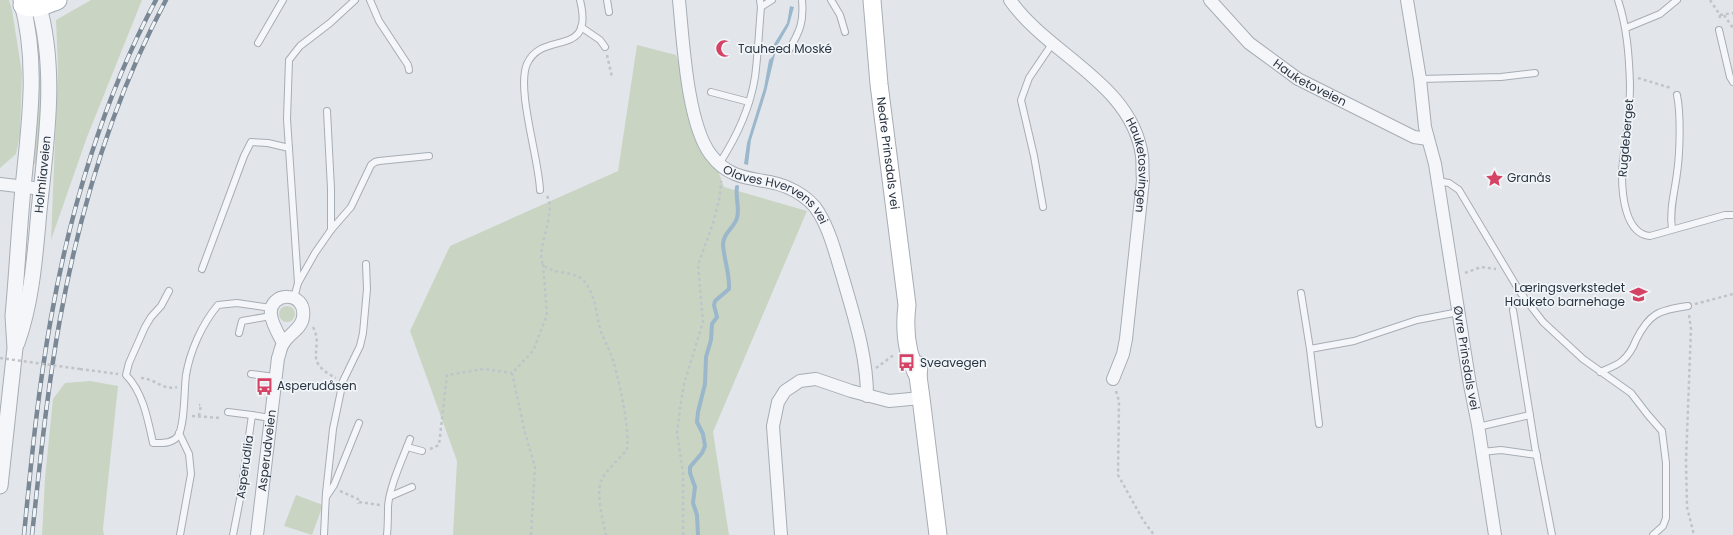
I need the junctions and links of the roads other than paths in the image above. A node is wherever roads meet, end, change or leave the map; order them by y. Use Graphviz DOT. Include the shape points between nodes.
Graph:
graph roads {
  1 [pos="57,0"];
  2 [pos="283,0"];
  3 [pos="355,0"];
  4 [pos="370,0"];
  5 [pos="580,0"];
  6 [pos="607,0"];
  7 [pos="679,0"];
  8 [pos="760,0"];
  9 [pos="772,0"];
  10 [pos="802,0"];
  11 [pos="831,0"];
  12 [pos="872,0"];
  13 [pos="1010,0"];
  14 [pos="1407,0"];
  15 [pos="1618,0"];
  16 [pos="1677,0"];
  17 [pos="29,2"];
  18 [pos="1214,2"];
  19 [pos="1670,3"];
  20 [pos="761,7"];
  21 [pos="609,12"];
  22 [pos="581,27"];
  23 [pos="1626,28"];
  24 [pos="1719,30"];
  25 [pos="845,32"];
  26 [pos="258,43"];
  27 [pos="1052,44"];
  28 [pos="605,47"];
  29 [pos="789,50"];
  30 [pos="409,70"];
  31 [pos="1535,73"];
  32 [pos="1420,79"];
  33 [pos="1733,82"];
  34 [pos="711,92"];
  35 [pos="1677,95"];
  36 [pos="749,102"];
  37 [pos="327,111"];
  38 [pos="1428,139"];
  39 [pos="289,148"];
  40 [pos="429,156"];
  41 [pos="719,164"];
  42 [pos="1437,180"];
  43 [pos="0,184"];
  44 [pos="23,187"];
  45 [pos="42,189"];
  46 [pos="540,190"];
  47 [pos="1042,207"];
  48 [pos="1733,215"];
  49 [pos="1672,229"];
  50 [pos="331,230"];
  51 [pos="366,264"];
  52 [pos="202,270"];
  53 [pos="298,283"];
  54 [pos="170,291"];
  55 [pos="1301,293"];
  56 [pos="294,298"];
  57 [pos="1688,306"];
  58 [pos="1513,310"];
  59 [pos="271,312"];
  60 [pos="1459,312"];
  61 [pos="239,333"];
  62 [pos="283,343"];
  63 [pos="15,348"];
  64 [pos="1310,349"];
  65 [pos="1600,372"];
  66 [pos="251,374"];
  67 [pos="275,378"];
  68 [pos="1113,379"];
  69 [pos="867,396"];
  70 [pos="920,398"];
  71 [pos="228,412"];
  72 [pos="1530,415"];
  73 [pos="252,416"];
  74 [pos="270,418"];
  75 [pos="359,423"];
  76 [pos="1319,424"];
  77 [pos="1478,427"];
  78 [pos="179,433"];
  79 [pos="410,439"];
  80 [pos="407,447"];
  81 [pos="422,451"];
  82 [pos="1482,452"];
  83 [pos="1537,455"];
  84 [pos="0,486"];
  85 [pos="412,487"];
  86 [pos="391,496"];
  87 [pos="326,499"];
  88 [pos="180,535"];
  89 [pos="233,535"];
  90 [pos="257,535"];
  91 [pos="324,535"];
  92 [pos="388,535"];
  93 [pos="780,535"];
  94 [pos="938,535"];
  95 [pos="1494,535"];
  96 [pos="1552,535"];
  97 [pos="1653,535"];
  1 -- 17 [label="main road"];
  2 -- 26 [label="lane"];
  3 -- 39 [label="lane" via="290,57 287,83"];
  4 -- 30 [label="lane" via="379,21"];
  5 -- 22 [label="lane"];
  6 -- 21 [label="lane"];
  7 -- 41 [label="street, Olaves Hvervens vei" via="692,103 706,148"];
  8 -- 20 [label="lane"];
  9 -- 20 [label="lane"];
  10 -- 29 [label="lane" via="802,24"];
  11 -- 25 [label="lane" via="840,15"];
  12 -- 70 [label="main road, Nedre Prinsdals vei" via="881,97 907,305 915,320 920,360"];
  13 -- 27 [label="street, Hauketosvingen"];
  14 -- 32 [label="street, Øvre Prinsdals vei"];
  15 -- 23 [label="lane, Rugdeberget"];
  16 -- 19 [label="lane"];
  17 -- 44 [label="street, Holmliaveien" via="32,86"];
  17 -- 45 [label="street, Holmliaveien" via="44,31 49,86"];
  18 -- 38 [label="street, Hauketoveien" via="1250,43 1298,79 1414,137"];
  19 -- 23 [label="lane" via="1660,14"];
  20 -- 36 [label="lane" via="755,77"];
  22 -- 28 [label="lane" via="600,40"];
  22 -- 46 [label="lane" via="572,40 539,50 530,58 525,70 525,96 540,174"];
  23 -- 49 [label="lane, Rugdeberget" via="1629,76 1628,130 1622,174 1627,215 1633,226 1644,235 1650,236"];
  24 -- 33 [label="lane"];
  27 -- 47 [label="lane" via="1029,78 1021,100"];
  27 -- 68 [label="street, Hauketosvingen" via="1116,98 1133,128 1142,155 1143,180 1126,339"];
  31 -- 32 [label="lane" via="1501,77"];
  32 -- 38 [label="street, Øvre Prinsdals vei"];
  34 -- 36 [label="lane"];
  35 -- 49 [label="lane" via="1678,158 1671,215"];
  36 -- 41 [label="lane" via="736,136"];
  37 -- 50 [label="lane" via="332,189"];
  38 -- 42 [label="street, Øvre Prinsdals vei"];
  39 -- 52 [label="lane" via="251,142"];
  39 -- 53 [label="lane"];
  40 -- 50 [label="lane" via="375,162 352,207"];
  41 -- 69 [label="street, Olaves Hvervens vei" via="729,173 794,190 808,200 818,212 833,246 863,352 867,372"];
  42 -- 60 [label="street, Øvre Prinsdals vei"];
  42 -- 65 [label="lane" via="1459,190 1529,305 1543,322"];
  43 -- 44 [label="street"];
  44 -- 45 [label="street"];
  44 -- 63 [label="street, Holmliaveien" via="13,316"];
  45 -- 63 [label="street, Holmliaveien" via="26,318"];
  48 -- 49 [label="lane, Rugdeberget"];
  50 -- 53 [label="lane"];
  51 -- 87 [label="lane" via="367,289 363,333 360,346 343,381 336,409"];
  53 -- 56 [label="lane"];
  54 -- 78 [label="lane" via="145,327 126,376 132,381 142,403 153,443 168,443"];
  55 -- 64 [label="lane"];
  56 -- 59 [label="street" via="281,298 276,301"];
  56 -- 62 [label="street, Asperudveien" via="302,305 302,322"];
  57 -- 65 [label="lane" via="1671,308 1652,316 1644,324 1627,357"];
  58 -- 72 [label="lane"];
  59 -- 61 [label="lane" via="242,321"];
  59 -- 62 [label="street"];
  59 -- 78 [label="lane" via="237,303 218,305 206,323 189,362"];
  60 -- 64 [label="lane" via="1417,320 1354,340"];
  60 -- 77 [label="street, Øvre Prinsdals vei"];
  62 -- 67 [label="street, Asperudveien"];
  63 -- 84 [label="street, Holmliaveien"];
  64 -- 76 [label="lane"];
  65 -- 97 [label="lane" via="1631,393 1662,431 1666,463 1666,512 1663,526"];
  66 -- 67 [label="lane"];
  67 -- 74 [label="street, Asperudveien"];
  69 -- 70 [label="street" via="889,400"];
  69 -- 93 [label="street" via="822,380 811,379 795,383 782,395 775,409 773,426"];
  70 -- 94 [label="main road, Nedre Prinsdals vei"];
  71 -- 73 [label="lane"];
  72 -- 77 [label="lane"];
  72 -- 83 [label="lane"];
  73 -- 74 [label="lane"];
  73 -- 89 [label="lane, Asperudlia"];
  74 -- 90 [label="street, Asperudveien"];
  75 -- 87 [label="lane"];
  77 -- 82 [label="street, Øvre Prinsdals vei"];
  78 -- 88 [label="lane" via="189,454 191,474"];
  79 -- 80 [label="lane"];
  80 -- 81 [label="lane"];
  80 -- 86 [label="lane"];
  82 -- 83 [label="lane" via="1501,450"];
  82 -- 95 [label="street, Øvre Prinsdals vei"];
  83 -- 96 [label="lane"];
  85 -- 86 [label="lane"];
  86 -- 92 [label="lane" via="388,506"];
  87 -- 91 [label="lane"];
}
